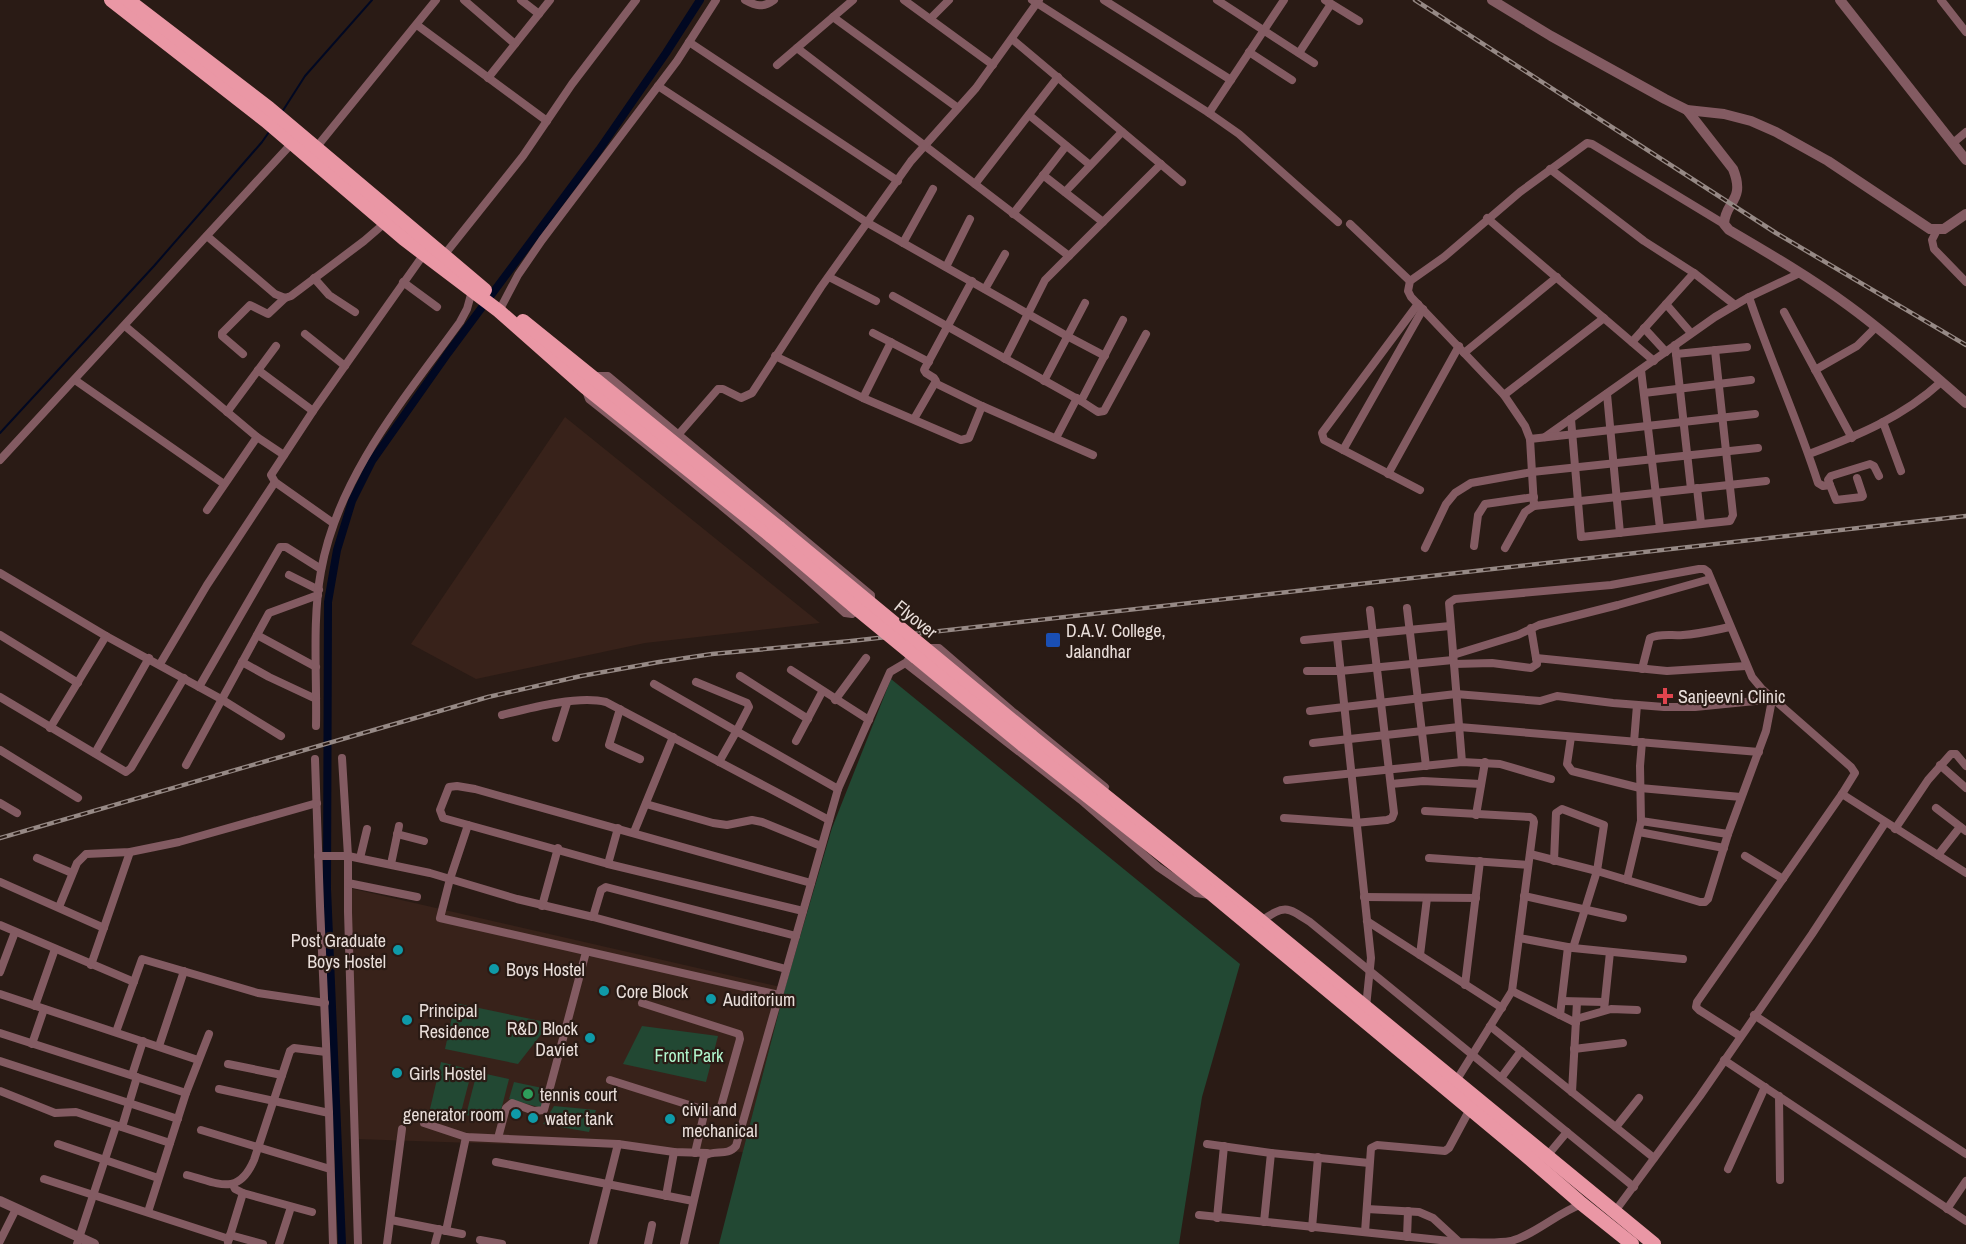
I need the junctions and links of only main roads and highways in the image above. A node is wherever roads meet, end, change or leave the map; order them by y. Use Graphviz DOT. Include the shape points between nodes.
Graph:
graph roads {
  1 [pos="111,0"];
  2 [pos="128,0"];
  3 [pos="269,116"];
  4 [pos="313,152"];
  5 [pos="440,260"];
  6 [pos="1216,891"];
  7 [pos="1632,1244"];
  8 [pos="1654,1244"];
  1 -- 3 [label="main road"];
  2 -- 3 [label="main road"];
  3 -- 4 [label="main road"];
  4 -- 5 [label="main road"];
  4 -- 5 [label="main road" via="386,222 424,254"];
  5 -- 6 [label="main road, Flyover, bridge" via="775,532 857,609"];
  6 -- 7 [label="main road"];
  6 -- 8 [label="main road" via="1261,921"];
}
